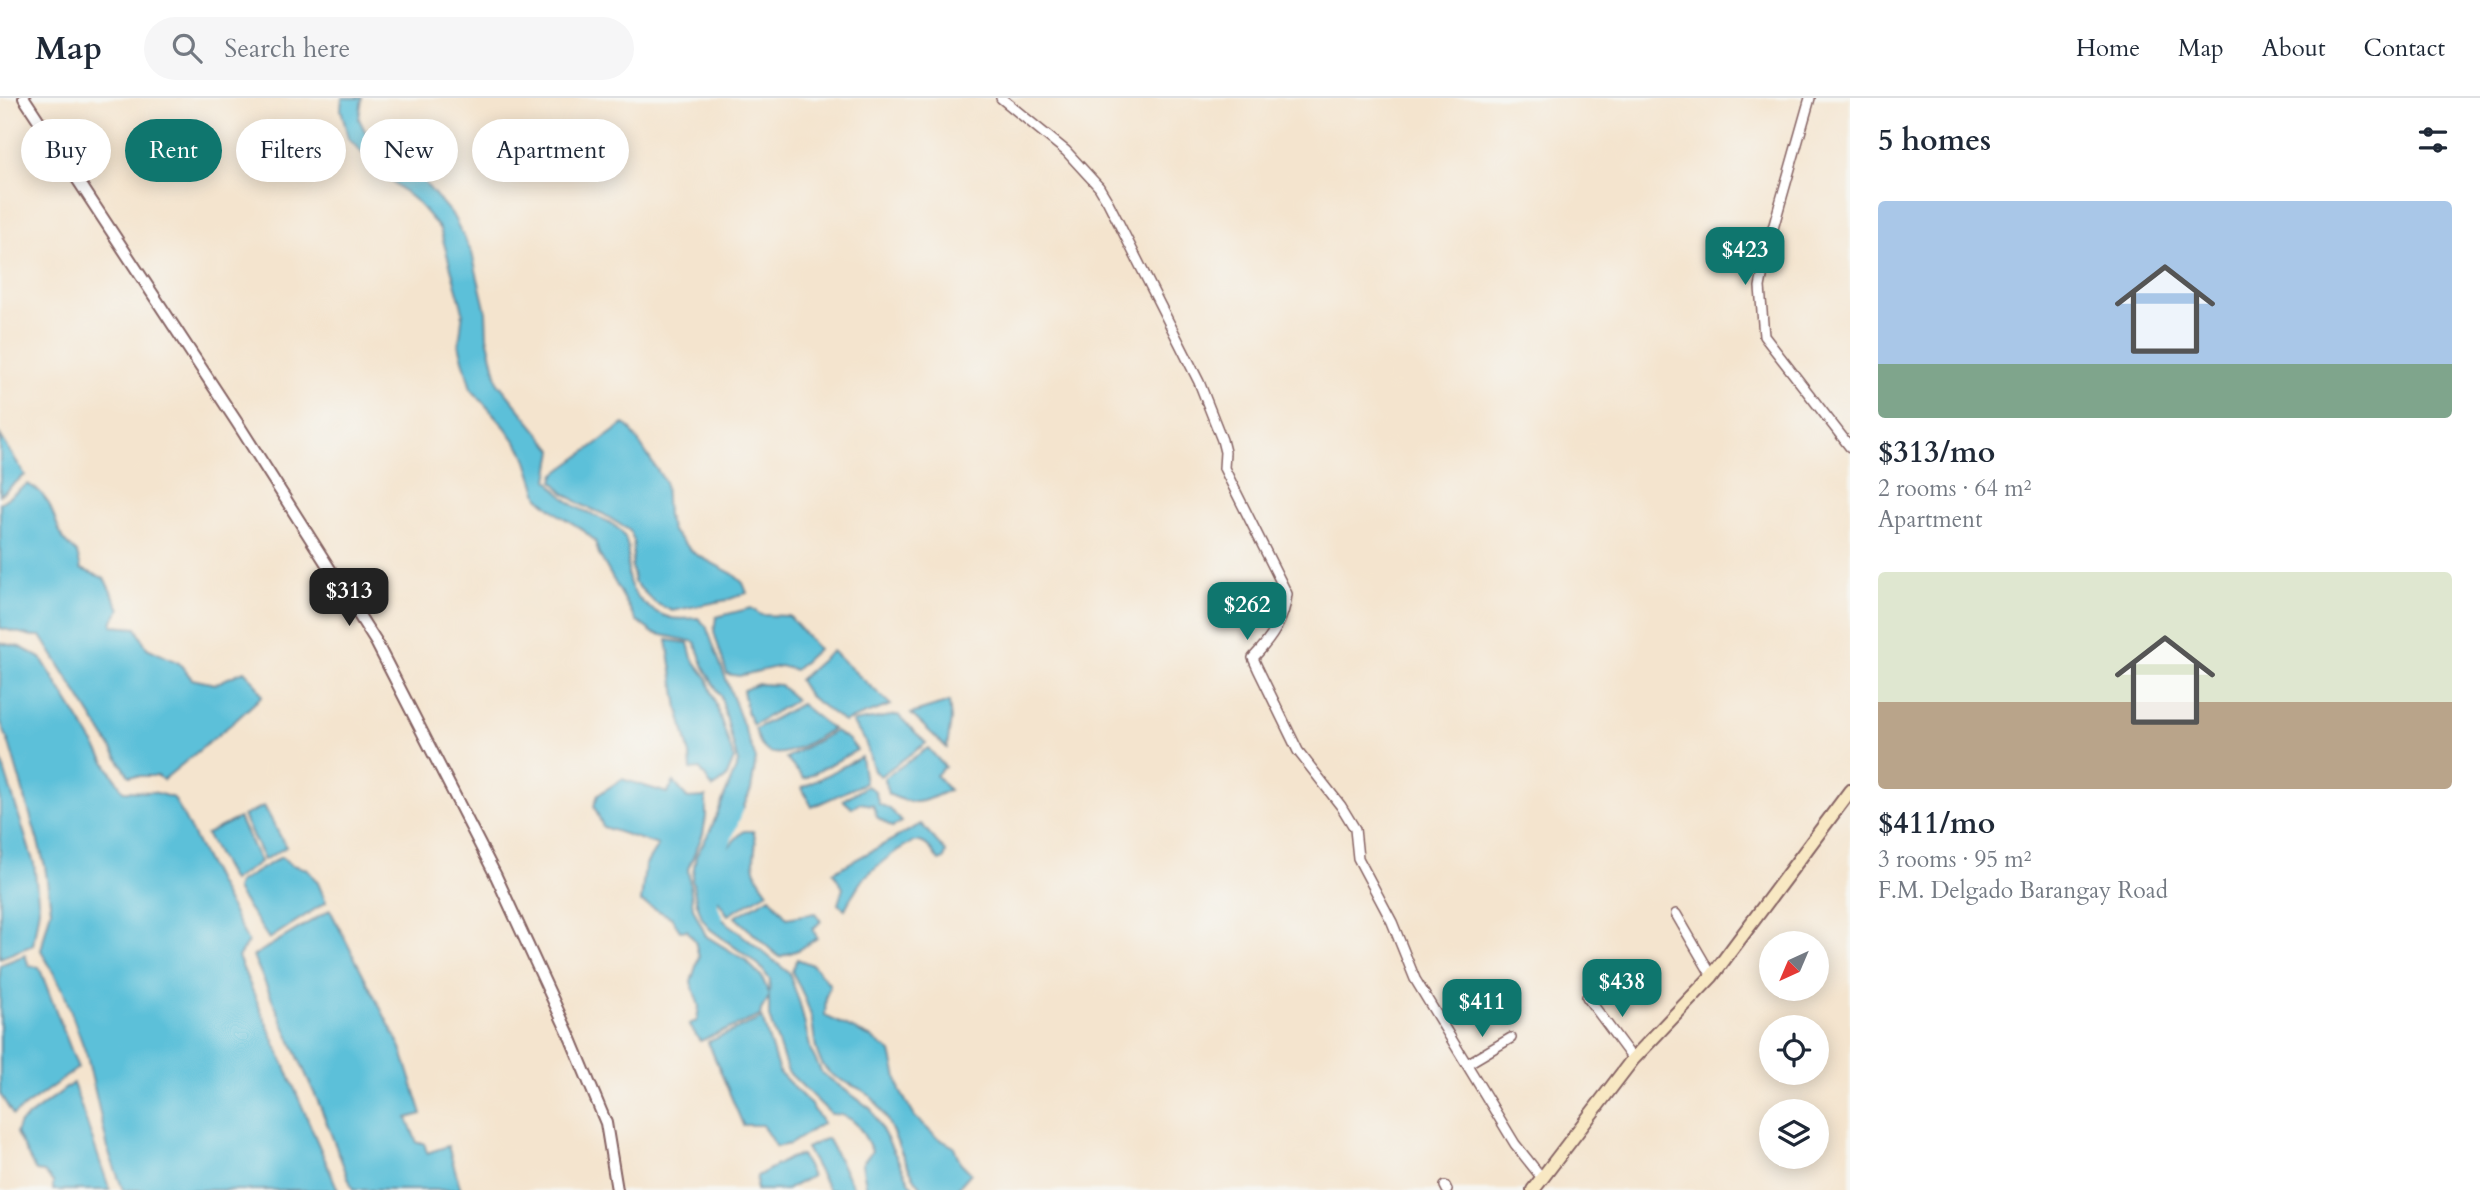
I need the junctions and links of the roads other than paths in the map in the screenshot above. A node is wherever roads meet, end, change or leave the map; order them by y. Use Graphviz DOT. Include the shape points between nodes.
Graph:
graph roads {
  1 [pos="24,98"];
  2 [pos="1810,98"];
  3 [pos="1008,100"];
  4 [pos="1850,447"];
  5 [pos="1850,791"];
  6 [pos="1676,914"];
  7 [pos="1712,976"];
  8 [pos="1587,997"];
  9 [pos="1511,1038"];
  10 [pos="1633,1059"];
  11 [pos="1467,1064"];
  12 [pos="1542,1178"];
  13 [pos="617,1190"];
  14 [pos="1533,1190"];
  1 -- 13 [label="street" via="376,642 496,876 571,1039 606,1124"];
  2 -- 4 [label="street" via="1760,287 1764,336"];
  3 -- 11 [label="street" via="1099,187 1199,382 1222,440 1224,468 1287,594 1276,630 1254,658 1298,751 1355,829 1359,858 1410,968"];
  5 -- 7 [label="main road"];
  6 -- 7 [label="street"];
  7 -- 10 [label="main road"];
  8 -- 10 [label="street"];
  9 -- 11 [label="street"];
  10 -- 12 [label="main road"];
  11 -- 12 [label="street" via="1515,1144"];
  12 -- 14 [label="main road"];
}
